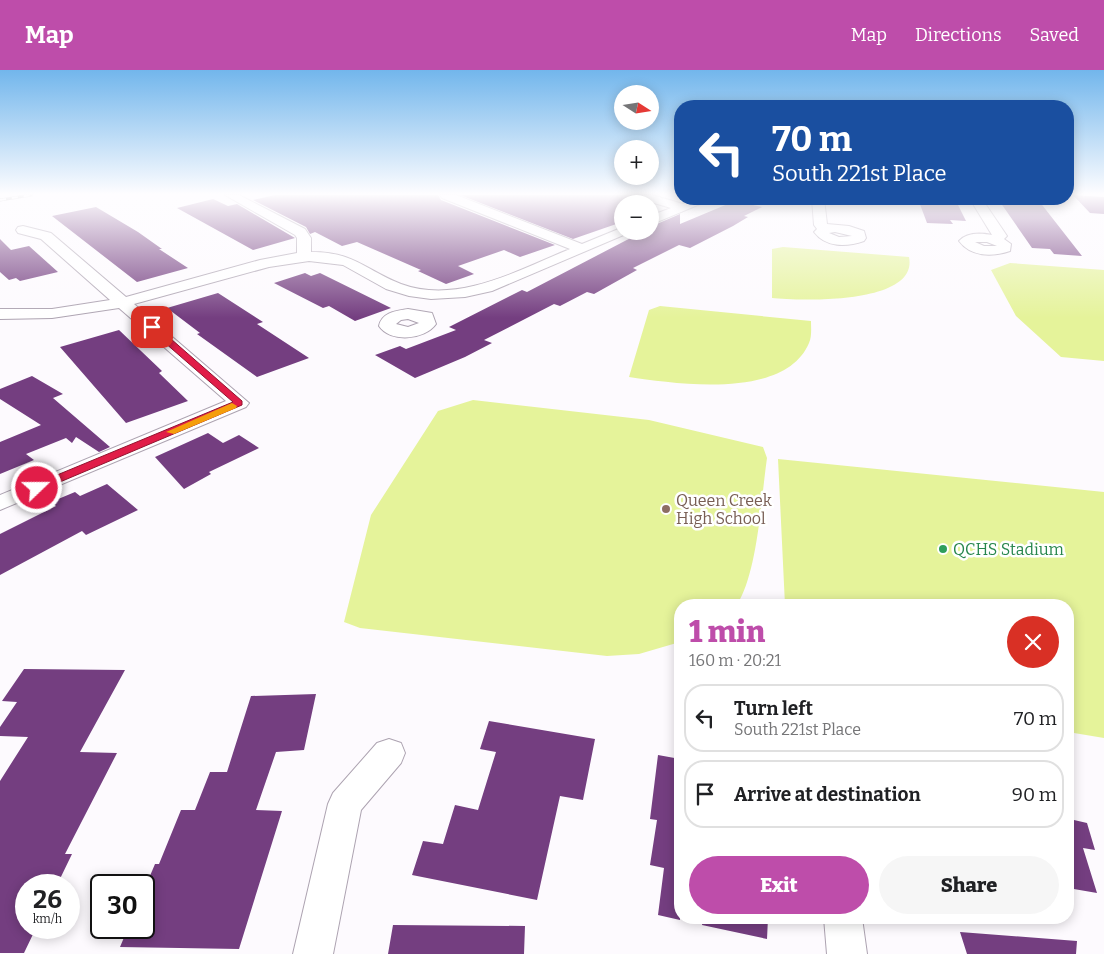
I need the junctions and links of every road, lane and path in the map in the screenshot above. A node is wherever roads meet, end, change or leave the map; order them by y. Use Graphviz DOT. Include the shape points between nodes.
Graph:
graph roads {
  1 [pos="46,236"];
  2 [pos="303,236"];
  3 [pos="550,236"];
  4 [pos="613,236"];
  5 [pos="1000,236"];
  6 [pos="995,240"];
  7 [pos="582,249"];
  8 [pos="304,257"];
  9 [pos="427,294"];
  10 [pos="123,302"];
  11 [pos="0,314"];
  12 [pos="414,314"];
  13 [pos="0,503"];
  14 [pos="390,753"];
  15 [pos="844,924"];
  16 [pos="313,954"];
  17 [pos="847,954"];
  1 -- 10 [label="street"];
  2 -- 8 [label="street"];
  3 -- 7 [label="street"];
  4 -- 7 [label="street"];
  5 -- 6 [label="street"];
  7 -- 9 [label="street" via="487,288 466,293"];
  8 -- 9 [label="street" via="336,258 398,288"];
  8 -- 10 [label="street" via="272,262"];
  9 -- 12 [label="street"];
  10 -- 11 [label="street" via="48,314"];
  10 -- 13 [label="street" via="239,403"];
  14 -- 16 [label="street" via="345,804"];
  15 -- 17 [label="street"];
}
